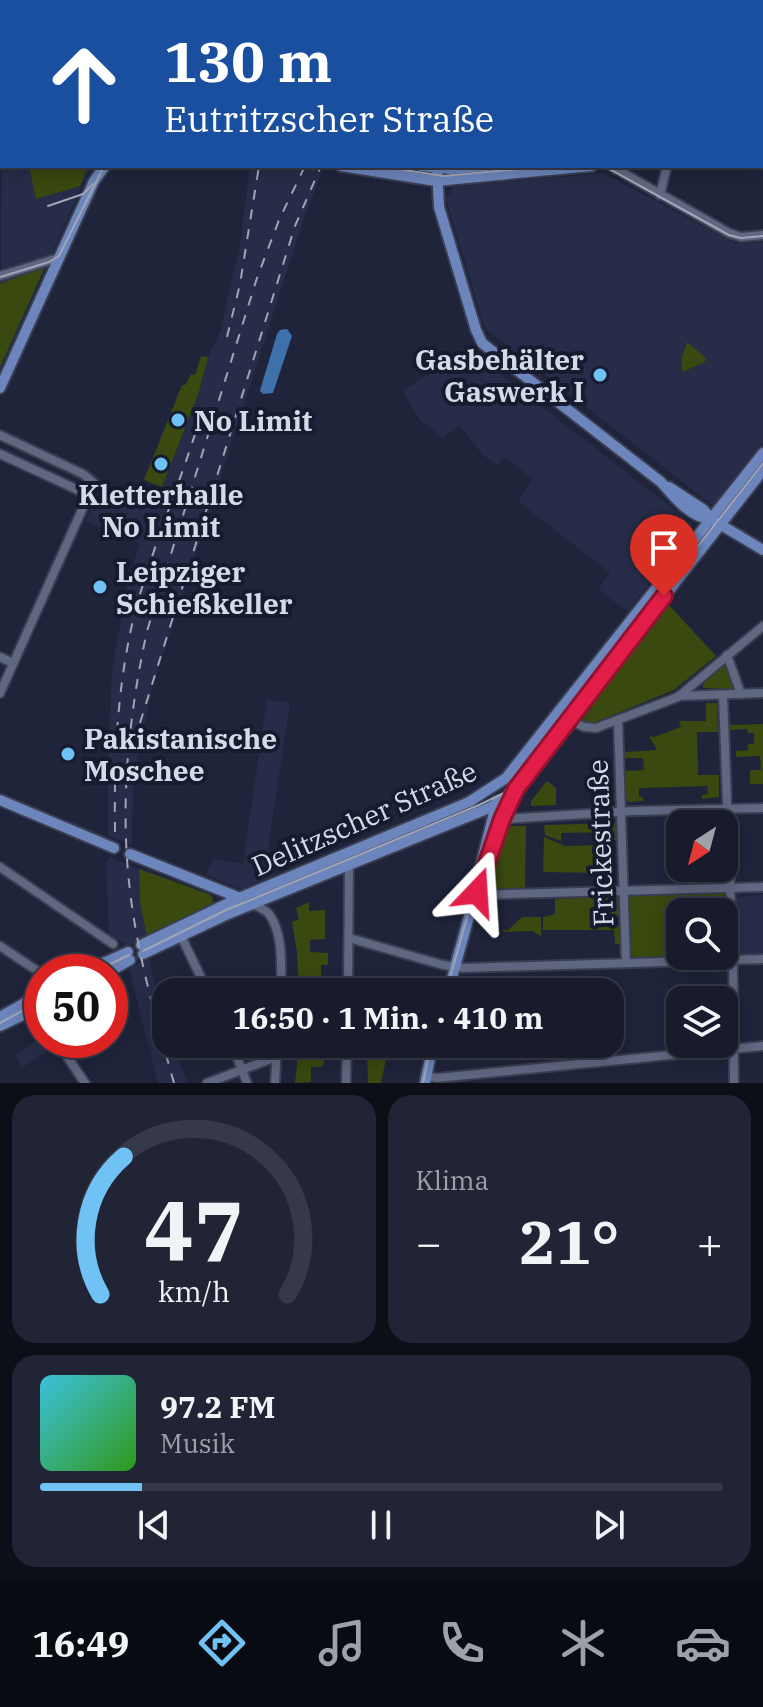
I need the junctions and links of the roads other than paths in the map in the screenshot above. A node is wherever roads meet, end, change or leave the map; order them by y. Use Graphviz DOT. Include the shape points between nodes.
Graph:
graph roads {
  1 [pos="100,168"];
  2 [pos="354,168"];
  3 [pos="437,168"];
  4 [pos="571,168"];
  5 [pos="614,168"];
  6 [pos="627,168"];
  7 [pos="667,168"];
  8 [pos="629,178"];
  9 [pos="436,181"];
  10 [pos="660,195"];
  11 [pos="763,235"];
  12 [pos="58,258"];
  13 [pos="0,276"];
  14 [pos="0,388"];
  15 [pos="0,435"];
  16 [pos="763,453"];
  17 [pos="0,454"];
  18 [pos="763,470"];
  19 [pos="89,495"];
  20 [pos="716,522"];
  21 [pos="763,550"];
  22 [pos="763,626"];
  23 [pos="727,655"];
  24 [pos="0,657"];
  25 [pos="13,663"];
  26 [pos="693,683"];
  27 [pos="0,693"];
  28 [pos="763,693"];
  29 [pos="741,694"];
  30 [pos="702,695"];
  31 [pos="723,695"];
  32 [pos="678,697"];
  33 [pos="570,720"];
  34 [pos="618,721"];
  35 [pos="506,778"];
  36 [pos="516,789"];
  37 [pos="0,800"];
  38 [pos="496,804"];
  39 [pos="763,808"];
  40 [pos="726,809"];
  41 [pos="622,812"];
  42 [pos="459,819"];
  43 [pos="497,819"];
  44 [pos="114,848"];
  45 [pos="130,854"];
  46 [pos="349,864"];
  47 [pos="0,867"];
  48 [pos="763,887"];
  49 [pos="216,889"];
  50 [pos="729,889"];
  51 [pos="624,891"];
  52 [pos="475,895"];
  53 [pos="239,898"];
  54 [pos="267,898"];
  55 [pos="730,898"];
  56 [pos="253,904"];
  57 [pos="216,909"];
  58 [pos="269,913"];
  59 [pos="181,936"];
  60 [pos="349,938"];
  61 [pos="113,944"];
  62 [pos="0,946"];
  63 [pos="763,959"];
  64 [pos="738,960"];
  65 [pos="24,962"];
  66 [pos="666,962"];
  67 [pos="626,963"];
  68 [pos="455,967"];
  69 [pos="201,978"];
  70 [pos="280,978"];
  71 [pos="348,978"];
  72 [pos="452,978"];
  73 [pos="24,1003"];
  74 [pos="24,1014"];
  75 [pos="0,1017"];
  76 [pos="0,1026"];
  77 [pos="763,1046"];
  78 [pos="738,1048"];
  79 [pos="666,1056"];
  80 [pos="68,1058"];
  81 [pos="238,1058"];
  82 [pos="273,1058"];
  83 [pos="276,1058"];
  84 [pos="347,1058"];
  85 [pos="430,1058"];
  86 [pos="733,1058"];
  87 [pos="243,1068"];
  88 [pos="510,1071"];
  89 [pos="425,1080"];
  90 [pos="85,1083"];
  91 [pos="207,1083"];
  92 [pos="247,1083"];
  93 [pos="275,1083"];
  94 [pos="346,1083"];
  95 [pos="511,1083"];
  96 [pos="734,1083"];
  1 -- 12 [label="main road"];
  2 -- 9 [label="main road"];
  3 -- 9 [label="main road"];
  4 -- 9 [label="main road"];
  5 -- 8 [label="street"];
  6 -- 8 [label="street"];
  7 -- 10 [label="street"];
  8 -- 10 [label="street"];
  9 -- 20 [label="main road" via="446,232 482,343 661,482 698,517"];
  10 -- 11 [label="street" via="729,233"];
  12 -- 13 [label="street"];
  12 -- 14 [label="main road"];
  15 -- 19 [label="street" via="83,474 94,483"];
  16 -- 20 [label="main road"];
  17 -- 19 [label="street"];
  18 -- 20 [label="main road"];
  19 -- 25 [label="street"];
  20 -- 21 [label="main road"];
  20 -- 33 [label="main road"];
  20 -- 35 [label="main road"];
  22 -- 23 [label="street"];
  23 -- 26 [label="street"];
  23 -- 29 [label="street"];
  24 -- 25 [label="street"];
  25 -- 27 [label="street"];
  26 -- 30 [label="street"];
  26 -- 32 [label="street"];
  28 -- 29 [label="street"];
  29 -- 31 [label="street"];
  30 -- 31 [label="street"];
  30 -- 32 [label="street"];
  31 -- 40 [label="street"];
  32 -- 34 [label="street"];
  33 -- 34 [label="street" via="596,728"];
  33 -- 36 [label="main road"];
  34 -- 41 [label="street, Frickestraße"];
  35 -- 38 [label="main road"];
  35 -- 53 [label="main road, Delitzscher Straße" via="469,802"];
  36 -- 38 [label="main road, Delitzscher Straße"];
  36 -- 43 [label="main road"];
  37 -- 44 [label="main road"];
  38 -- 42 [label="main road, Delitzscher Straße"];
  38 -- 43 [label="main road"];
  39 -- 40 [label="street"];
  40 -- 41 [label="street"];
  40 -- 50 [label="street"];
  41 -- 43 [label="street"];
  41 -- 51 [label="street, Frickestraße"];
  42 -- 43 [label="main road"];
  42 -- 46 [label="main road, Delitzscher Straße"];
  43 -- 52 [label="main road"];
  45 -- 49 [label="main road"];
  46 -- 54 [label="main road, Delitzscher Straße"];
  46 -- 60 [label="street"];
  47 -- 61 [label="street"];
  48 -- 50 [label="street"];
  49 -- 53 [label="main road"];
  49 -- 57 [label="main road"];
  50 -- 51 [label="street"];
  50 -- 55 [label="street"];
  51 -- 52 [label="street"];
  51 -- 67 [label="street, Frickestraße"];
  52 -- 68 [label="main road"];
  53 -- 56 [label="main road, Delitzscher Straße"];
  53 -- 57 [label="main road, Delitzscher Straße"];
  54 -- 56 [label="main road, Delitzscher Straße"];
  54 -- 58 [label="street"];
  56 -- 58 [label="street"];
  56 -- 59 [label="main road, Delitzscher Straße"];
  57 -- 59 [label="main road, Delitzscher Straße" via="142,950"];
  58 -- 70 [label="street" via="279,943"];
  59 -- 69 [label="street"];
  60 -- 68 [label="street"];
  60 -- 71 [label="street"];
  62 -- 65 [label="street"];
  63 -- 64 [label="street"];
  66 -- 67 [label="street"];
  67 -- 68 [label="street"];
  68 -- 72 [label="main road"];
  73 -- 75 [label="main road"];
  74 -- 76 [label="main road"];
  77 -- 78 [label="street"];
  79 -- 88 [label="street"];
  80 -- 90 [label="street"];
  81 -- 87 [label="street"];
  82 -- 87 [label="street"];
  83 -- 93 [label="street"];
  84 -- 94 [label="street"];
  85 -- 89 [label="main road"];
  86 -- 96 [label="street"];
  87 -- 91 [label="street"];
  87 -- 92 [label="street"];
  88 -- 89 [label="street"];
  88 -- 95 [label="street"];
}
